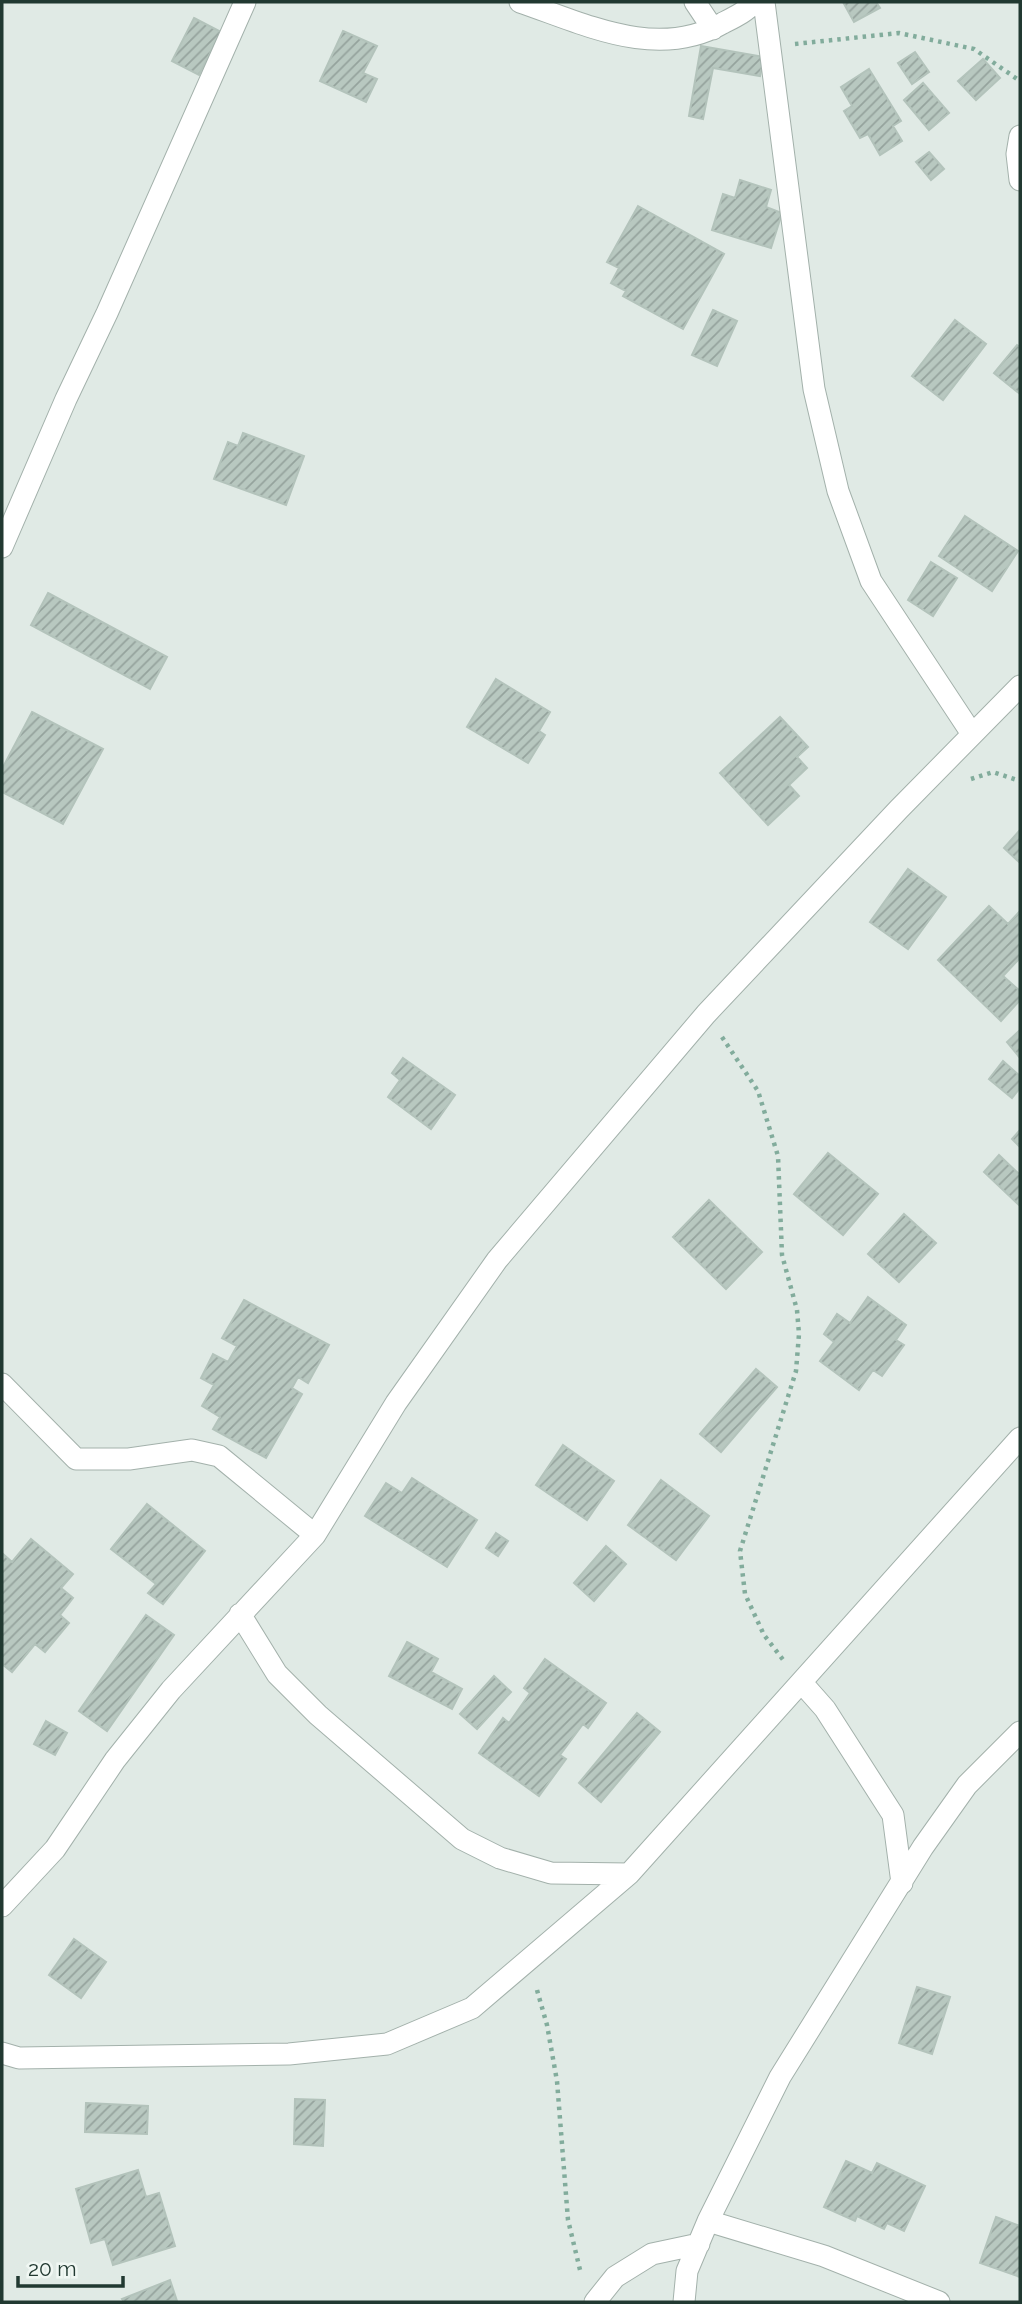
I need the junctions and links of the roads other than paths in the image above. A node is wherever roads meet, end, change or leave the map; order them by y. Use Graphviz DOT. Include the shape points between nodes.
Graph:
graph roads {
  1 [pos="245,2"];
  2 [pos="520,2"];
  3 [pos="695,2"];
  4 [pos="754,2"];
  5 [pos="764,2"];
  6 [pos="713,29"];
  7 [pos="1020,136"];
  8 [pos="1020,180"];
  9 [pos="2,547"];
  10 [pos="1020,686"];
  11 [pos="972,734"];
  12 [pos="2,1384"];
  13 [pos="1020,1438"];
  14 [pos="315,1535"];
  15 [pos="240,1614"];
  16 [pos="802,1683"];
  17 [pos="1020,1732"];
  18 [pos="629,1874"];
  19 [pos="902,1883"];
  20 [pos="2,1906"];
  21 [pos="2,2053"];
  22 [pos="708,2221"];
  23 [pos="699,2244"];
  24 [pos="595,2302"];
  25 [pos="684,2302"];
  26 [pos="940,2302"];
  1 -- 9 [label="street"];
  2 -- 6 [label="street" via="620,37 669,41"];
  3 -- 6 [label="street"];
  4 -- 6 [label="street"];
  5 -- 11 [label="street" via="814,389 838,491 871,581"];
  7 -- 8 [label="street"];
  10 -- 11 [label="street"];
  11 -- 14 [label="street" via="706,1014 498,1260 396,1403"];
  12 -- 14 [label="street" via="76,1459 129,1459 192,1450 219,1456"];
  13 -- 16 [label="street"];
  14 -- 15 [label="street"];
  15 -- 18 [label="street" via="277,1674 461,1839 500,1858 551,1873"];
  15 -- 20 [label="street" via="171,1690 115,1760 55,1849"];
  16 -- 18 [label="street"];
  16 -- 19 [label="street" via="825,1709 893,1815"];
  17 -- 19 [label="street" via="967,1785"];
  18 -- 21 [label="street" via="472,2008 387,2044 289,2054 19,2058"];
  19 -- 22 [label="street" via="780,2077"];
  22 -- 23 [label="street"];
  22 -- 26 [label="street" via="824,2256"];
  23 -- 24 [label="street" via="652,2253 615,2277"];
  23 -- 25 [label="street" via="687,2271"];
}
